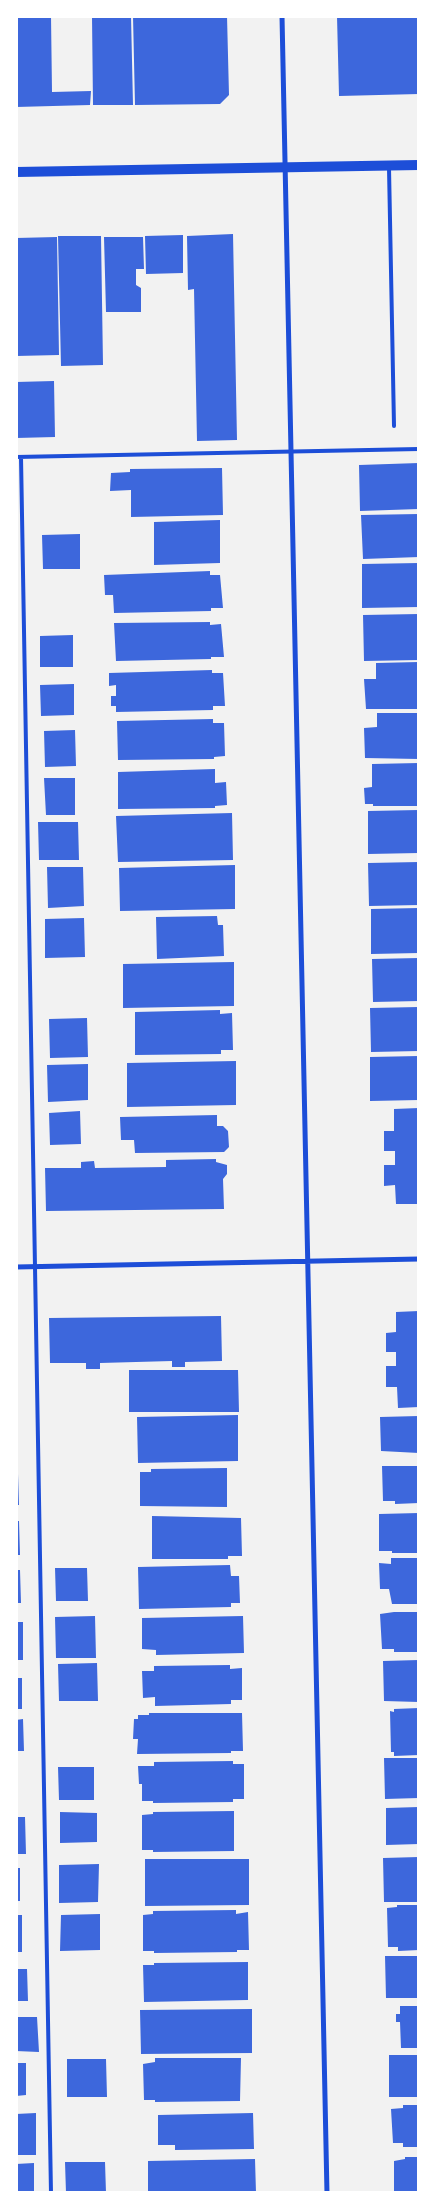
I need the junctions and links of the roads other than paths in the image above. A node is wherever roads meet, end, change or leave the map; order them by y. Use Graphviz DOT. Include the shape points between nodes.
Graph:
graph roads {
  1 [pos="282,16"];
  2 [pos="389,165"];
  3 [pos="419,165"];
  4 [pos="285,168"];
  5 [pos="16,172"];
  6 [pos="394,426"];
  7 [pos="419,449"];
  8 [pos="291,451"];
  9 [pos="19,457"];
  10 [pos="419,1259"];
  11 [pos="308,1261"];
  12 [pos="16,1267"];
  13 [pos="36,1267"];
  14 [pos="51,2193"];
  15 [pos="327,2193"];
  1 -- 4 [label="street"];
  2 -- 3 [label="main road"];
  2 -- 4 [label="main road"];
  2 -- 6 [label="lane"];
  4 -- 5 [label="main road"];
  4 -- 8 [label="street"];
  7 -- 8 [label="lane"];
  8 -- 9 [label="lane"];
  8 -- 11 [label="street"];
  9 -- 13 [label="lane"];
  10 -- 11 [label="street"];
  11 -- 13 [label="street"];
  11 -- 15 [label="street"];
  12 -- 13 [label="street"];
  13 -- 14 [label="lane"];
}
